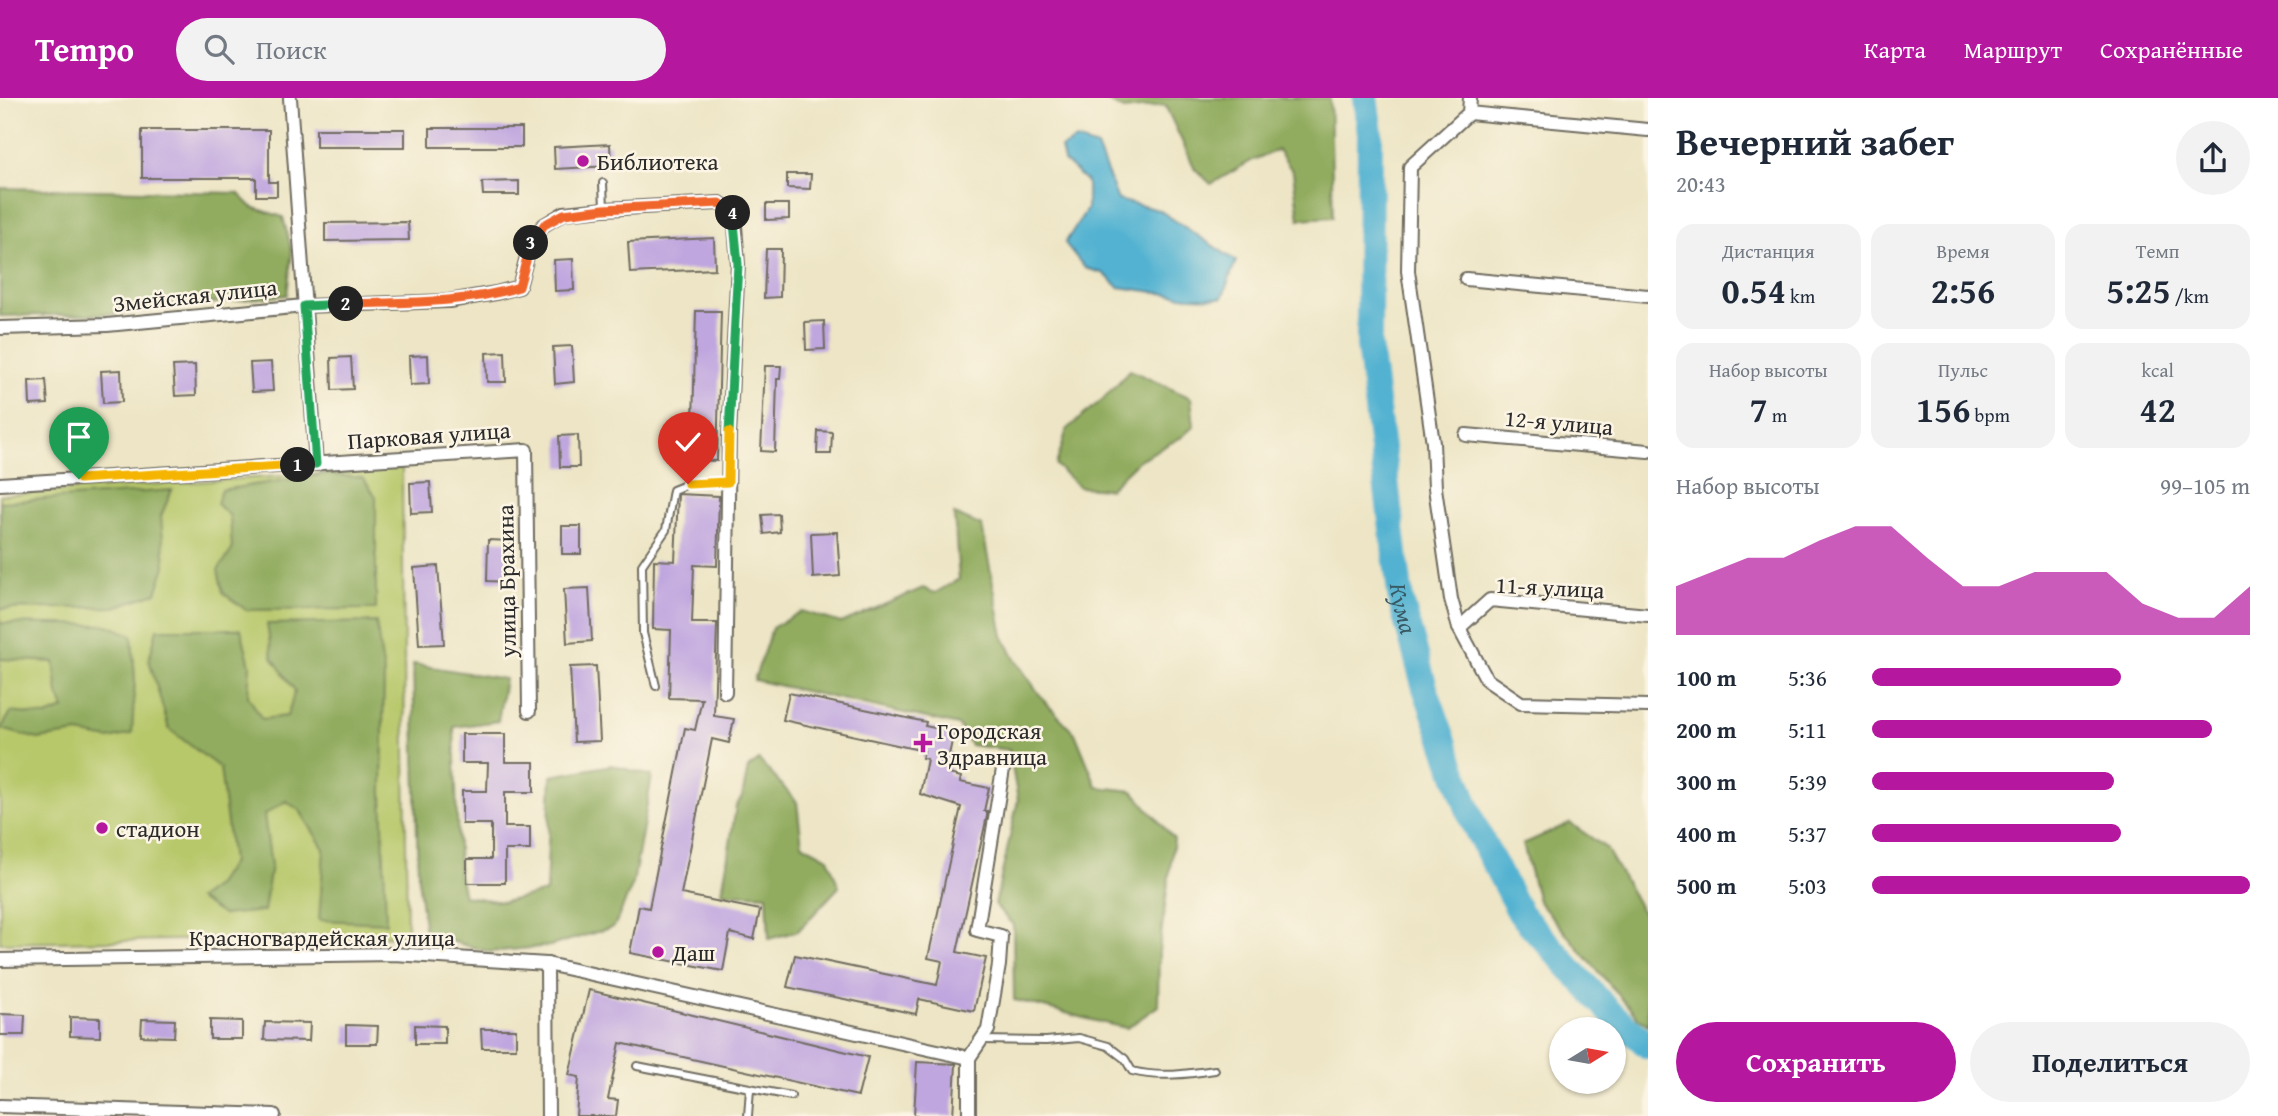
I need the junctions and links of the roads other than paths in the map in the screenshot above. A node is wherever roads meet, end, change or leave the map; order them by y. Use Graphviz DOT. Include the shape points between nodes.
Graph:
graph roads {
  1 [pos="290,98"];
  2 [pos="1469,98"];
  3 [pos="1469,113"];
  4 [pos="1648,130"];
  5 [pos="603,183"];
  6 [pos="604,209"];
  7 [pos="1466,279"];
  8 [pos="1648,296"];
  9 [pos="304,306"];
  10 [pos="0,328"];
  11 [pos="1466,435"];
  12 [pos="526,450"];
  13 [pos="1648,451"];
  14 [pos="316,464"];
  15 [pos="728,482"];
  16 [pos="0,484"];
  17 [pos="1648,615"];
  18 [pos="1458,628"];
  19 [pos="656,687"];
  20 [pos="725,692"];
  21 [pos="1648,706"];
  22 [pos="529,711"];
  23 [pos="1003,769"];
  24 [pos="0,960"];
  25 [pos="547,964"];
  26 [pos="981,1040"];
  27 [pos="970,1058"];
  28 [pos="638,1066"];
  29 [pos="1215,1070"];
  30 [pos="750,1089"];
  31 [pos="791,1096"];
  32 [pos="0,1106"];
  33 [pos="210,1114"];
  34 [pos="274,1115"];
  35 [pos="548,1116"];
  36 [pos="748,1116"];
  37 [pos="969,1116"];
  1 -- 9 [label="street"];
  2 -- 3 [label="street"];
  3 -- 4 [label="street"];
  3 -- 18 [label="street" via="1410,167 1408,271"];
  5 -- 6 [label="lane"];
  6 -- 9 [label="street, Змейская улица" via="564,214 544,225 531,241 519,287 449,301"];
  6 -- 15 [label="street" via="720,203 734,214 738,264"];
  7 -- 8 [label="street"];
  9 -- 10 [label="street, Змейская улица" via="107,325"];
  9 -- 14 [label="street"];
  11 -- 13 [label="street, 12-я улица"];
  12 -- 14 [label="street, Парковая улица"];
  12 -- 22 [label="street, улица Брахина"];
  14 -- 16 [label="street, Парковая улица"];
  15 -- 19 [label="lane" via="688,484 673,490 666,530 642,565 643,633"];
  15 -- 20 [label="street"];
  17 -- 18 [label="street, 11-я улица" via="1490,600"];
  18 -- 21 [label="street" via="1487,680 1521,702"];
  23 -- 26 [label="street" via="977,930 1001,936 988,1030"];
  24 -- 25 [label="street, Красногвардейская улица" via="394,954"];
  25 -- 27 [label="street, Красногвардейская улица"];
  25 -- 35 [label="street"];
  26 -- 27 [label="street"];
  26 -- 29 [label="lane" via="1079,1038 1108,1046 1132,1071 1143,1074"];
  27 -- 37 [label="street"];
  28 -- 30 [label="lane"];
  30 -- 31 [label="lane"];
  30 -- 36 [label="lane"];
  32 -- 33 [label="street"];
  33 -- 34 [label="street"];
}
